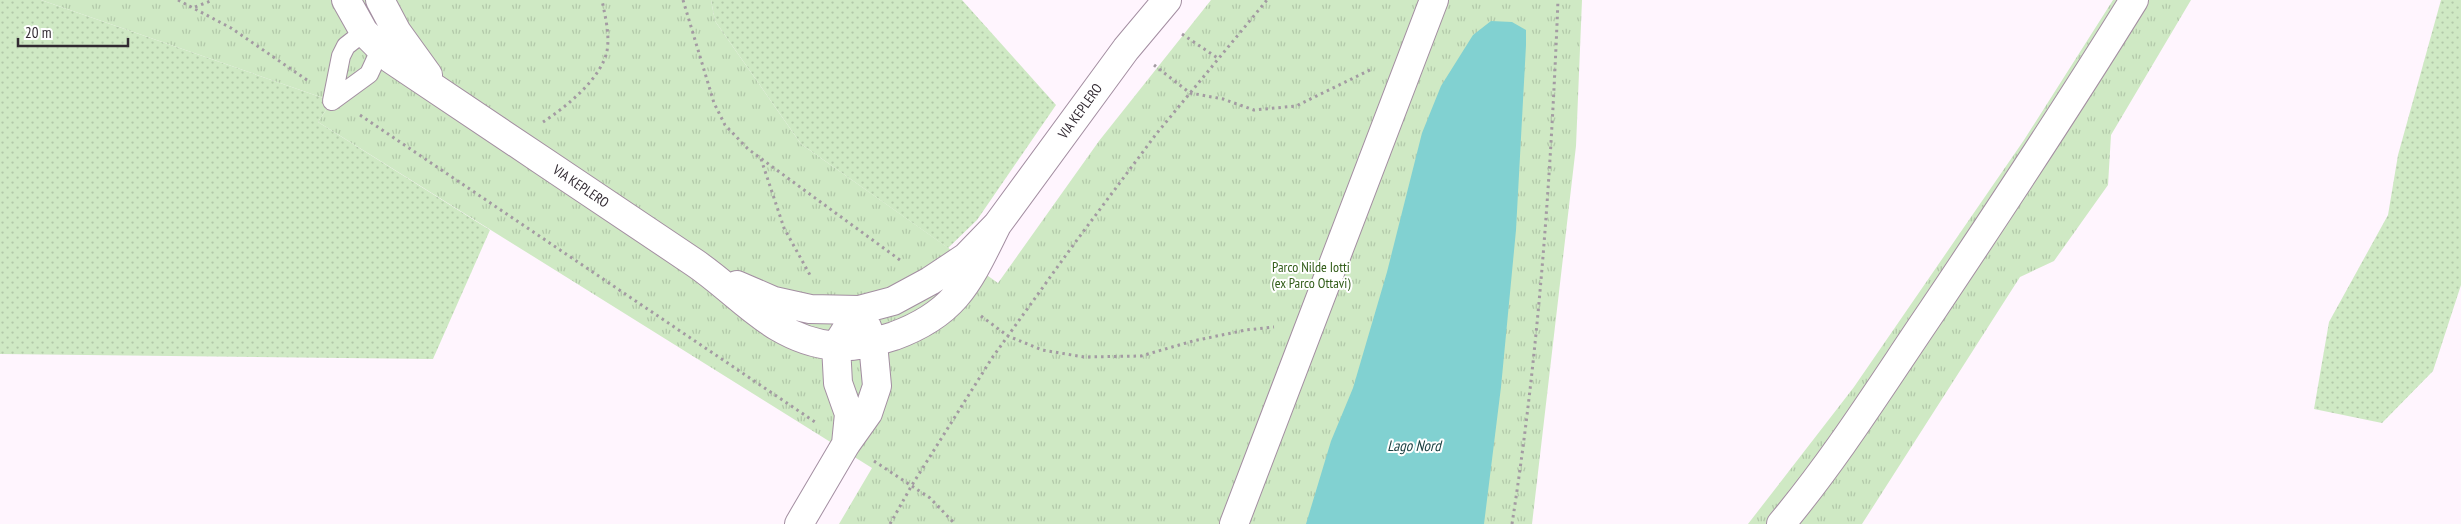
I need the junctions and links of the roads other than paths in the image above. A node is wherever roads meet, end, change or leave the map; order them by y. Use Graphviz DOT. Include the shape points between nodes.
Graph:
graph roads {
  1 [pos="346,0"];
  2 [pos="380,0"];
  3 [pos="1434,0"];
  4 [pos="2134,0"];
  5 [pos="1160,9"];
  6 [pos="452,100"];
  7 [pos="997,225"];
  8 [pos="710,273"];
  9 [pos="859,310"];
  10 [pos="873,343"];
  11 [pos="836,346"];
  12 [pos="846,444"];
  13 [pos="799,524"];
  14 [pos="1234,524"];
  15 [pos="1781,524"];
  1 -- 6 [label="street, VIA KEPLERO" via="373,40 391,58"];
  2 -- 6 [label="street, VIA KEPLERO" via="422,68"];
  3 -- 14 [label="street"];
  4 -- 15 [label="street" via="1886,379 1817,481"];
  5 -- 7 [label="street, VIA KEPLERO" via="1126,49"];
  6 -- 8 [label="street, VIA KEPLERO"];
  7 -- 9 [label="street" via="966,256 930,281 893,301"];
  7 -- 10 [label="street" via="969,280 946,309 916,328"];
  8 -- 9 [label="street" via="774,301 810,309"];
  8 -- 11 [label="street" via="766,321 797,338"];
  9 -- 10 [label="street"];
  9 -- 11 [label="street"];
  10 -- 11 [label="street"];
  10 -- 12 [label="street" via="877,386 868,413"];
  11 -- 12 [label="street" via="838,383 849,414"];
  12 -- 13 [label="street"];
}
